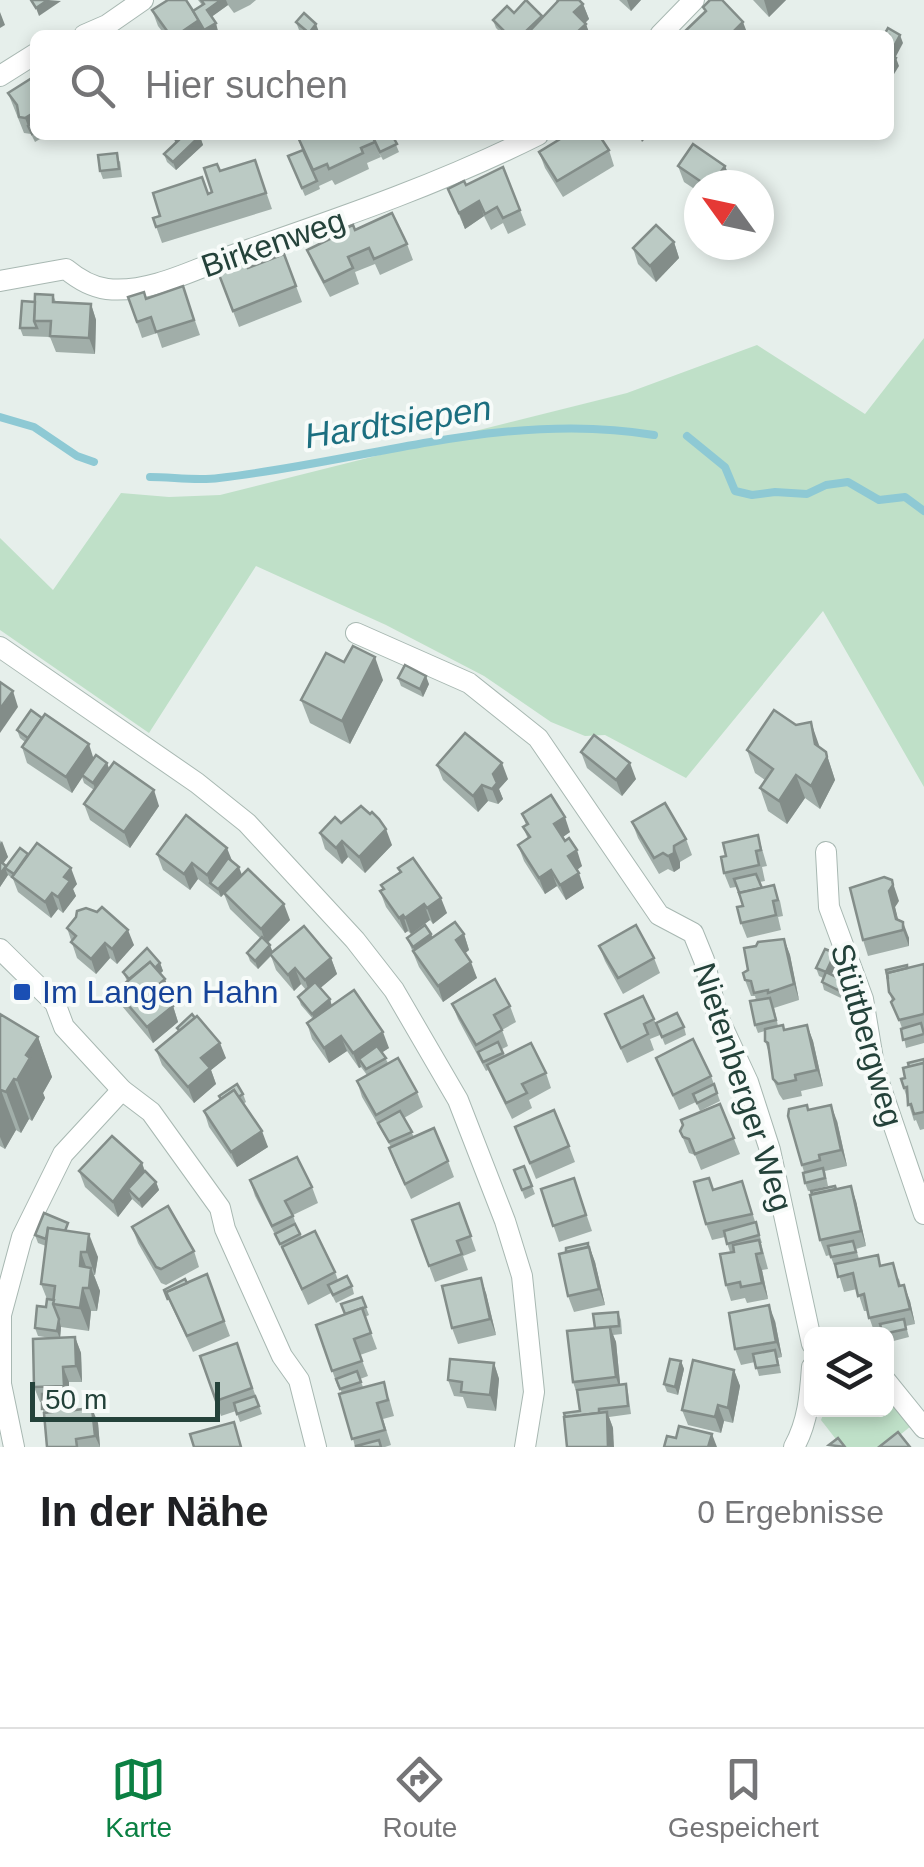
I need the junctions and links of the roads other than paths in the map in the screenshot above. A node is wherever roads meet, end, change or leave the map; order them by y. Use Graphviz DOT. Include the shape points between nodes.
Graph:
graph roads {
  1 [pos="144,0"];
  2 [pos="694,0"];
  3 [pos="96,30"];
  4 [pos="665,30"];
  5 [pos="30,57"];
  6 [pos="0,76"];
  7 [pos="528,140"];
  8 [pos="0,281"];
  9 [pos="356,634"];
  10 [pos="0,647"];
  11 [pos="826,852"];
  12 [pos="0,949"];
  13 [pos="122,1090"];
  14 [pos="924,1214"];
  15 [pos="808,1327"];
  16 [pos="894,1392"];
  17 [pos="806,1417"];
  18 [pos="924,1428"];
  19 [pos="14,1447"];
  20 [pos="316,1447"];
  21 [pos="524,1447"];
  22 [pos="794,1447"];
  1 -- 3 [label="street"];
  2 -- 4 [label="street"];
  5 -- 6 [label="street"];
  7 -- 8 [label="street, Birkenweg" via="372,209 164,280 106,289 66,269"];
  9 -- 15 [label="street, Nietenberger Weg" via="469,683 538,738 659,915 693,934 770,1150"];
  10 -- 21 [label="street" via="247,823 394,990 458,1100 522,1276 534,1392"];
  11 -- 14 [label="street, Stüttbergweg" via="829,907 863,999 876,1071"];
  12 -- 13 [label="street" via="55,1003 64,1027"];
  13 -- 19 [label="street" via="63,1154 22,1237 1,1315 1,1384"];
  13 -- 20 [label="street" via="151,1112 220,1208 282,1356 299,1380"];
  16 -- 18 [label="street"];
  17 -- 22 [label="street"];
}
